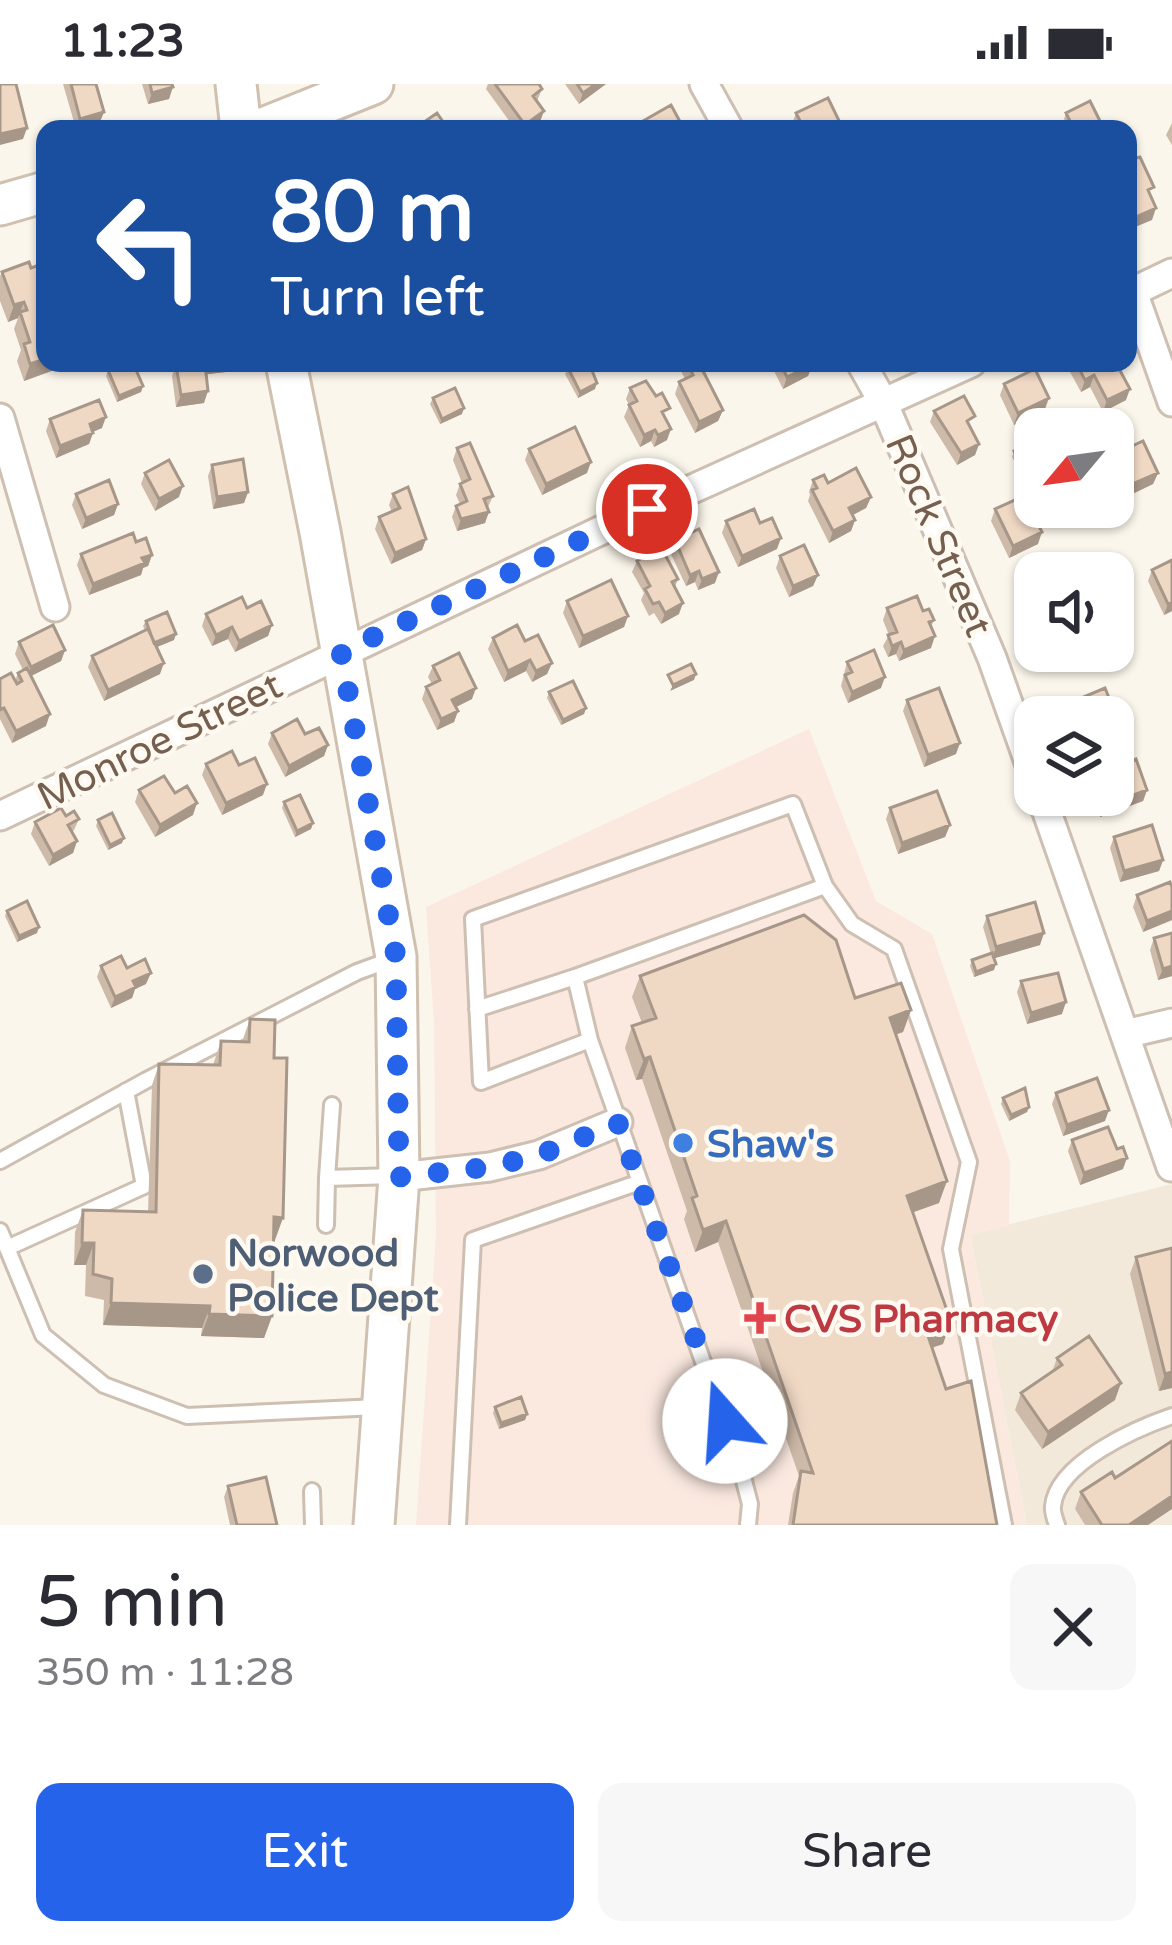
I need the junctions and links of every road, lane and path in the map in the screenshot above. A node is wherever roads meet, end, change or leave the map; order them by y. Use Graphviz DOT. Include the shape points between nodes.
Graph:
graph roads {
  1 [pos="236,84"];
  2 [pos="374,84"];
  3 [pos="704,84"];
  4 [pos="241,120"];
  5 [pos="284,120"];
  6 [pos="724,120"];
  7 [pos="36,195"];
  8 [pos="0,205"];
  9 [pos="1172,273"];
  10 [pos="1137,290"];
  11 [pos="1137,309"];
  12 [pos="288,372"];
  13 [pos="866,372"];
  14 [pos="951,372"];
  15 [pos="883,402"];
  16 [pos="1172,402"];
  17 [pos="0,418"];
  18 [pos="55,607"];
  19 [pos="341,652"];
  20 [pos="1014,720"];
  21 [pos="0,816"];
  22 [pos="1048,816"];
  23 [pos="825,886"];
  24 [pos="396,957"];
  25 [pos="575,977"];
  26 [pos="477,1009"];
  27 [pos="1172,1023"];
  28 [pos="1125,1034"];
  29 [pos="590,1040"];
  30 [pos="126,1091"];
  31 [pos="332,1105"];
  32 [pos="618,1123"];
  33 [pos="0,1161"];
  34 [pos="1171,1166"];
  35 [pos="399,1177"];
  36 [pos="327,1178"];
  37 [pos="640,1182"];
  38 [pos="326,1225"];
  39 [pos="0,1231"];
  40 [pos="7,1248"];
  41 [pos="383,1406"];
  42 [pos="1172,1416"];
  43 [pos="312,1491"];
  44 [pos="313,1525"];
  45 [pos="374,1525"];
  46 [pos="458,1525"];
  47 [pos="748,1525"];
  48 [pos="1004,1525"];
  49 [pos="1057,1525"];
  1 -- 4 [label="main road"];
  2 -- 5 [label="main road"];
  3 -- 6 [label="street"];
  7 -- 8 [label="main road"];
  9 -- 10 [label="street"];
  11 -- 16 [label="street"];
  12 -- 19 [label="main road"];
  13 -- 15 [label="street, Rock Street"];
  14 -- 15 [label="street, Monroe Street"];
  15 -- 19 [label="street, Monroe Street"];
  15 -- 20 [label="street, Rock Street"];
  17 -- 18 [label="street"];
  19 -- 21 [label="street, Monroe Street"];
  19 -- 24 [label="main road"];
  22 -- 28 [label="street"];
  23 -- 25 [label="lane"];
  23 -- 26 [label="lane" via="793,804 473,919"];
  23 -- 48 [label="lane" via="852,924 894,949 969,1162 951,1249"];
  24 -- 30 [label="lane"];
  24 -- 35 [label="main road"];
  25 -- 26 [label="lane"];
  25 -- 29 [label="lane"];
  26 -- 29 [label="lane" via="481,1082"];
  27 -- 28 [label="street"];
  28 -- 34 [label="street"];
  29 -- 32 [label="lane"];
  30 -- 33 [label="lane"];
  30 -- 40 [label="lane" via="144,1186"];
  31 -- 36 [label="lane"];
  32 -- 35 [label="street" via="523,1160"];
  32 -- 37 [label="lane"];
  35 -- 36 [label="lane"];
  35 -- 41 [label="main road"];
  36 -- 38 [label="lane"];
  37 -- 46 [label="lane" via="473,1240"];
  37 -- 47 [label="lane" via="742,1473"];
  39 -- 40 [label="lane"];
  40 -- 41 [label="lane" via="43,1335 104,1385 187,1416"];
  41 -- 45 [label="main road"];
  42 -- 49 [label="lane" via="1094,1453 1064,1480 1053,1506"];
  43 -- 44 [label="lane"];
}
